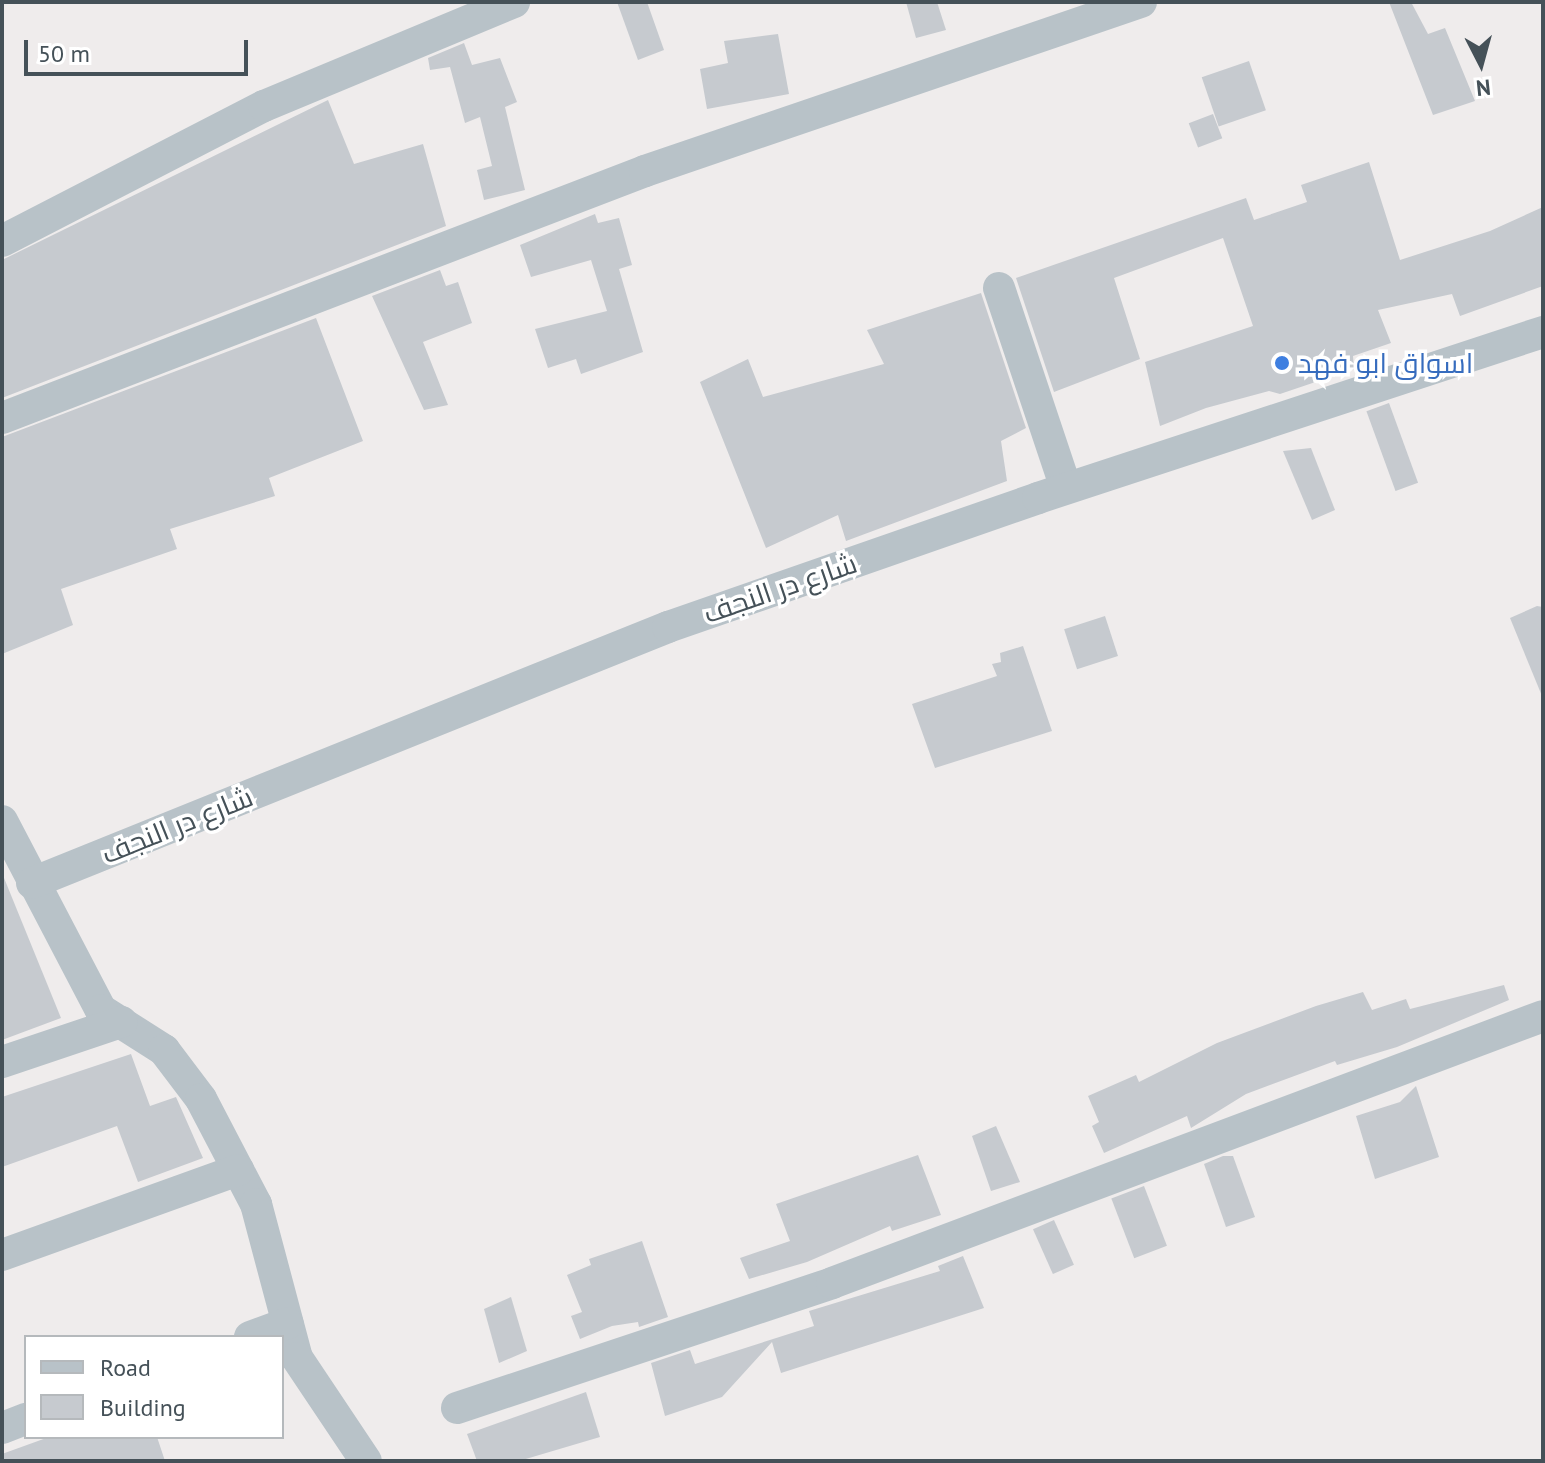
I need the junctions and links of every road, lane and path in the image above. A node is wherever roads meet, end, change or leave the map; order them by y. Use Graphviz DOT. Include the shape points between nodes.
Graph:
graph roads {
  1 [pos="514,2"];
  2 [pos="1141,2"];
  3 [pos="2,241"];
  4 [pos="999,288"];
  5 [pos="1543,332"];
  6 [pos="2,418"];
  7 [pos="1066,488"];
  8 [pos="2,821"];
  9 [pos="32,883"];
  10 [pos="1543,1016"];
  11 [pos="121,1022"];
  12 [pos="2,1062"];
  13 [pos="238,1170"];
  14 [pos="2,1255"];
  15 [pos="288,1323"];
  16 [pos="255,1335"];
  17 [pos="457,1408"];
  18 [pos="24,1420"];
  19 [pos="2,1428"];
  20 [pos="366,1461"];
  1 -- 3 [label="street" via="264,106"];
  2 -- 6 [label="street" via="645,171"];
  4 -- 7 [label="street"];
  5 -- 7 [label="street, شارع در النجف"];
  7 -- 9 [label="street, شارع در النجف" via="668,627"];
  8 -- 9 [label="street"];
  9 -- 11 [label="street" via="101,1010"];
  10 -- 17 [label="street" via="832,1283"];
  11 -- 12 [label="street"];
  11 -- 13 [label="street" via="164,1050 201,1099"];
  13 -- 14 [label="street"];
  13 -- 15 [label="street" via="256,1204"];
  15 -- 16 [label="street"];
  15 -- 20 [label="street" via="297,1358"];
  18 -- 19 [label="street"];
}
